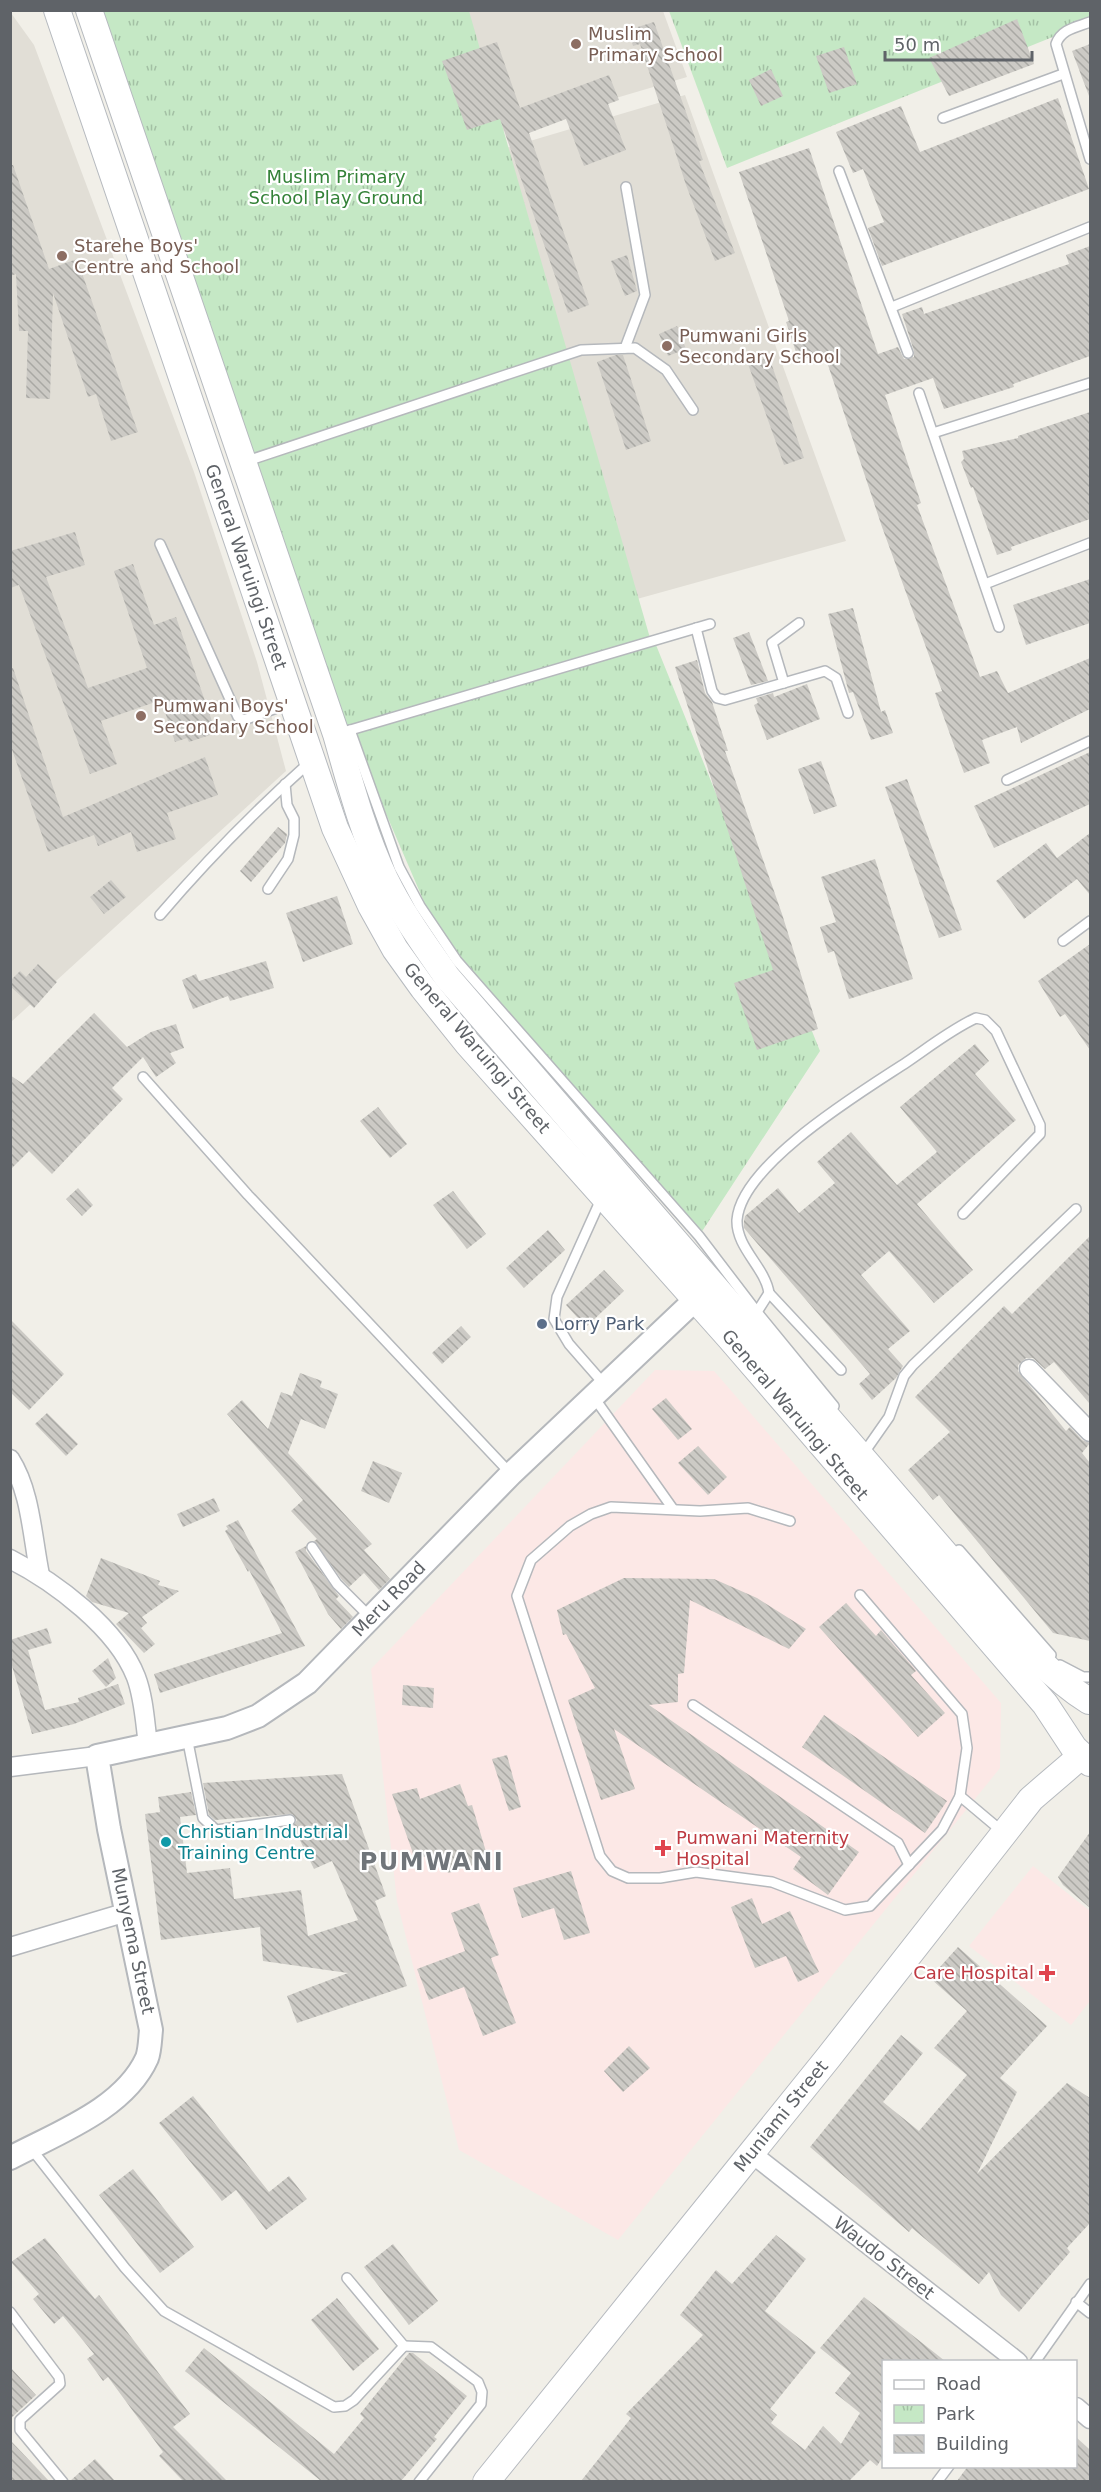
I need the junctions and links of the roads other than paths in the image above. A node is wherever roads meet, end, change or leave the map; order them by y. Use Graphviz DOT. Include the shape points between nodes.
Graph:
graph roads {
  1 [pos="57,10"];
  2 [pos="89,10"];
  3 [pos="1090,22"];
  4 [pos="1063,74"];
  5 [pos="943,118"];
  6 [pos="1090,159"];
  7 [pos="839,171"];
  8 [pos="626,187"];
  9 [pos="1090,227"];
  10 [pos="892,307"];
  11 [pos="625,348"];
  12 [pos="908,353"];
  13 [pos="1090,383"];
  14 [pos="919,393"];
  15 [pos="693,410"];
  16 [pos="933,433"];
  17 [pos="243,462"];
  18 [pos="1090,543"];
  19 [pos="160,544"];
  20 [pos="985,584"];
  21 [pos="799,623"];
  22 [pos="710,624"];
  23 [pos="999,627"];
  24 [pos="696,628"];
  25 [pos="784,683"];
  26 [pos="292,702"];
  27 [pos="848,713"];
  28 [pos="343,732"];
  29 [pos="1090,741"];
  30 [pos="311,760"];
  31 [pos="1007,780"];
  32 [pos="285,784"];
  33 [pos="268,889"];
  34 [pos="160,915"];
  35 [pos="1090,921"];
  36 [pos="1063,941"];
  37 [pos="144,1077"];
  38 [pos="603,1195"];
  39 [pos="1076,1209"];
  40 [pos="963,1214"];
  41 [pos="769,1293"];
  42 [pos="696,1299"];
  43 [pos="757,1312"];
  44 [pos="1029,1369"];
  45 [pos="841,1370"];
  46 [pos="599,1390"];
  47 [pos="838,1411"];
  48 [pos="1090,1432"];
  49 [pos="860,1438"];
  50 [pos="868,1447"];
  51 [pos="875,1456"];
  52 [pos="10,1459"];
  53 [pos="511,1474"];
  54 [pos="673,1509"];
  55 [pos="790,1521"];
  56 [pos="953,1544"];
  57 [pos="312,1547"];
  58 [pos="10,1559"];
  59 [pos="40,1575"];
  60 [pos="860,1595"];
  61 [pos="371,1618"];
  62 [pos="1090,1693"];
  63 [pos="693,1705"];
  64 [pos="187,1737"];
  65 [pos="148,1745"];
  66 [pos="1080,1753"];
  67 [pos="98,1756"];
  68 [pos="10,1767"];
  69 [pos="960,1796"];
  70 [pos="290,1820"];
  71 [pos="1004,1834"];
  72 [pos="909,1865"];
  73 [pos="127,1912"];
  74 [pos="10,1947"];
  75 [pos="30,2147"];
  76 [pos="751,2153"];
  77 [pos="10,2158"];
  78 [pos="347,2278"];
  79 [pos="1090,2284"];
  80 [pos="1076,2302"];
  81 [pos="10,2312"];
  82 [pos="1090,2313"];
  83 [pos="404,2346"];
  84 [pos="1017,2360"];
  85 [pos="1036,2360"];
  86 [pos="1077,2408"];
  87 [pos="1090,2420"];
  88 [pos="947,2468"];
  89 [pos="63,2481"];
  90 [pos="419,2481"];
  91 [pos="486,2481"];
  92 [pos="937,2481"];
  1 -- 26 [label="main road, General Waruingi Street"];
  2 -- 17 [label="main road, General Waruingi Street"];
  3 -- 4 [label="lane" via="1059,36 1056,44"];
  4 -- 5 [label="lane"];
  4 -- 6 [label="lane"];
  7 -- 10 [label="lane"];
  8 -- 11 [label="lane" via="645,295"];
  9 -- 10 [label="lane"];
  10 -- 12 [label="lane"];
  11 -- 15 [label="lane" via="635,348 666,370"];
  11 -- 17 [label="lane" via="581,350"];
  13 -- 16 [label="lane"];
  14 -- 16 [label="lane"];
  16 -- 20 [label="lane"];
  17 -- 28 [label="main road, General Waruingi Street"];
  18 -- 20 [label="lane"];
  19 -- 26 [label="lane" via="238,717 244,720"];
  20 -- 23 [label="lane"];
  21 -- 25 [label="lane" via="772,643"];
  22 -- 24 [label="lane"];
  24 -- 25 [label="lane" via="717,698 725,700"];
  24 -- 28 [label="lane"];
  25 -- 27 [label="lane" via="825,671 831,673"];
  26 -- 30 [label="main road, General Waruingi Street"];
  28 -- 43 [label="lane" via="399,867 457,961 699,1236"];
  28 -- 62 [label="main road, General Waruingi Street" via="363,828 386,880 447,977 1032,1653 1062,1683"];
  29 -- 31 [label="lane"];
  30 -- 32 [label="lane"];
  30 -- 38 [label="main road, General Waruingi Street" via="335,828 394,949 468,1044"];
  32 -- 33 [label="lane" via="287,805 294,819 293,842 288,859"];
  32 -- 34 [label="lane" via="194,874"];
  35 -- 36 [label="lane"];
  37 -- 53 [label="lane" via="248,1195"];
  38 -- 42 [label="main road, General Waruingi Street"];
  38 -- 46 [label="lane" via="558,1298 554,1319"];
  39 -- 50 [label="lane" via="913,1365 904,1376 889,1417"];
  40 -- 41 [label="lane" via="1040,1134 1040,1125 996,1031 985,1020 976,1018 820,1119 767,1167 747,1193 738,1210 737,1227 767,1280"];
  41 -- 43 [label="lane"];
  41 -- 45 [label="lane"];
  42 -- 46 [label="street, Meru Road"];
  42 -- 66 [label="main road, General Waruingi Street" via="1045,1704"];
  43 -- 47 [label="lane"];
  44 -- 48 [label="street"];
  46 -- 53 [label="street, Meru Road"];
  46 -- 54 [label="lane"];
  49 -- 50 [label="lane"];
  50 -- 51 [label="lane"];
  52 -- 59 [label="street" via="20,1474 28,1503"];
  53 -- 61 [label="street, Meru Road"];
  54 -- 55 [label="lane" via="748,1508"];
  54 -- 72 [label="lane" via="611,1507 591,1514 570,1526 531,1560 517,1596 600,1856 612,1871 628,1878 696,1872 772,1882 845,1910 870,1906"];
  56 -- 62 [label="lane" via="1062,1667 1083,1677"];
  57 -- 61 [label="lane" via="337,1584"];
  58 -- 59 [label="street"];
  59 -- 65 [label="street" via="94,1620 122,1652 136,1678"];
  60 -- 69 [label="lane" via="962,1714 967,1748"];
  61 -- 64 [label="street, Meru Road" via="307,1683 286,1698 258,1716"];
  62 -- 66 [label="main road" via="1073,1716"];
  63 -- 72 [label="lane" via="897,1843"];
  64 -- 65 [label="street, Meru Road"];
  64 -- 70 [label="lane" via="203,1818 209,1825 216,1830"];
  65 -- 67 [label="street, Meru Road"];
  66 -- 71 [label="main road, Muniami Street" via="1031,1799"];
  67 -- 68 [label="street, Meru Road"];
  67 -- 73 [label="street, Munyema Street"];
  69 -- 71 [label="lane"];
  69 -- 72 [label="lane" via="942,1830"];
  71 -- 76 [label="main road, Muniami Street"];
  73 -- 74 [label="street"];
  73 -- 75 [label="street, Munyema Street" via="151,2030 148,2056 132,2083 101,2108"];
  75 -- 77 [label="street, Munyema Street"];
  75 -- 83 [label="lane" via="164,2311 334,2407 354,2400"];
  76 -- 84 [label="street, Waudo Street"];
  76 -- 91 [label="main road, Muniami Street"];
  78 -- 83 [label="lane"];
  79 -- 80 [label="lane"];
  80 -- 82 [label="lane"];
  80 -- 85 [label="lane"];
  81 -- 89 [label="lane" via="59,2377 60,2384 19,2424"];
  83 -- 90 [label="lane" via="431,2347 478,2382 482,2392 481,2404"];
  86 -- 87 [label="street"];
  88 -- 92 [label="lane"];
}
